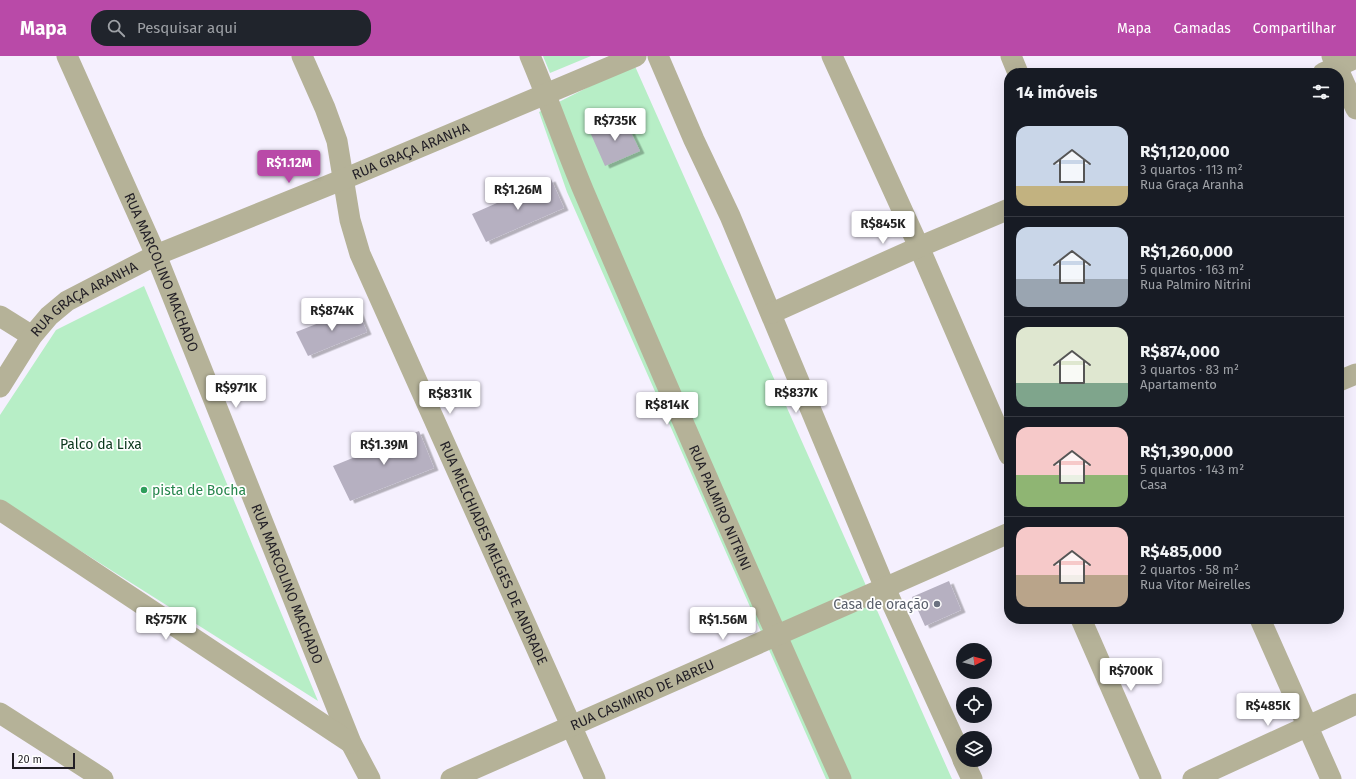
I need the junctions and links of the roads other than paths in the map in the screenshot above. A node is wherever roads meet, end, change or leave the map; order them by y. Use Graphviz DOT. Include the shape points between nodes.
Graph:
graph roads {
  1 [pos="67,56"];
  2 [pos="302,56"];
  3 [pos="530,56"];
  4 [pos="636,56"];
  5 [pos="658,56"];
  6 [pos="832,56"];
  7 [pos="1011,56"];
  8 [pos="1356,58"];
  9 [pos="1330,65"];
  10 [pos="1016,68"];
  11 [pos="1344,89"];
  12 [pos="547,94"];
  13 [pos="1356,109"];
  14 [pos="344,179"];
  15 [pos="1004,211"];
  16 [pos="919,247"];
  17 [pos="156,254"];
  18 [pos="772,313"];
  19 [pos="0,316"];
  20 [pos="32,336"];
  21 [pos="1356,374"];
  22 [pos="1344,379"];
  23 [pos="0,387"];
  24 [pos="1004,443"];
  25 [pos="0,510"];
  26 [pos="1004,535"];
  27 [pos="885,588"];
  28 [pos="1083,624"];
  29 [pos="1262,624"];
  30 [pos="776,636"];
  31 [pos="1356,704"];
  32 [pos="0,714"];
  33 [pos="571,725"];
  34 [pos="1308,726"];
  35 [pos="351,743"];
  36 [pos="956,745"];
  37 [pos="966,767"];
  38 [pos="103,779"];
  39 [pos="370,779"];
  40 [pos="451,779"];
  41 [pos="595,779"];
  42 [pos="841,779"];
  43 [pos="972,779"];
  44 [pos="1151,779"];
  45 [pos="1193,779"];
  46 [pos="1331,779"];
  1 -- 17 [label="street, RUA MARCOLINO MACHADO"];
  2 -- 14 [label="street, RUA MELCHIADES MELGES DE ANDRADE" via="337,141"];
  3 -- 12 [label="street, RUA PALMIRO NITRINI"];
  4 -- 12 [label="street, RUA GRAÇA ARANHA"];
  5 -- 18 [label="street"];
  6 -- 16 [label="street"];
  7 -- 10 [label="street"];
  8 -- 9 [label="street"];
  11 -- 13 [label="street"];
  12 -- 14 [label="street, RUA GRAÇA ARANHA"];
  12 -- 30 [label="street, RUA PALMIRO NITRINI" via="583,189"];
  14 -- 17 [label="street, RUA GRAÇA ARANHA"];
  14 -- 33 [label="street, RUA MELCHIADES MELGES DE ANDRADE" via="350,220 360,254"];
  15 -- 16 [label="street"];
  16 -- 18 [label="street"];
  16 -- 24 [label="street"];
  17 -- 20 [label="street, RUA GRAÇA ARANHA" via="67,302 48,316"];
  17 -- 35 [label="street, RUA MARCOLINO MACHADO"];
  18 -- 27 [label="street"];
  19 -- 20 [label="street"];
  20 -- 23 [label="street, RUA GRAÇA ARANHA"];
  21 -- 22 [label="street"];
  25 -- 35 [label="street"];
  26 -- 27 [label="street, RUA CASIMIRO DE ABREU"];
  27 -- 30 [label="street, RUA CASIMIRO DE ABREU"];
  27 -- 36 [label="street"];
  28 -- 44 [label="street"];
  29 -- 34 [label="street"];
  30 -- 33 [label="street, RUA CASIMIRO DE ABREU"];
  30 -- 42 [label="street, RUA PALMIRO NITRINI"];
  31 -- 34 [label="street"];
  32 -- 38 [label="street"];
  33 -- 40 [label="street, RUA CASIMIRO DE ABREU"];
  33 -- 41 [label="street, RUA MELCHIADES MELGES DE ANDRADE"];
  34 -- 45 [label="street"];
  34 -- 46 [label="street"];
  35 -- 39 [label="street, RUA MARCOLINO MACHADO"];
  37 -- 43 [label="street"];
}
